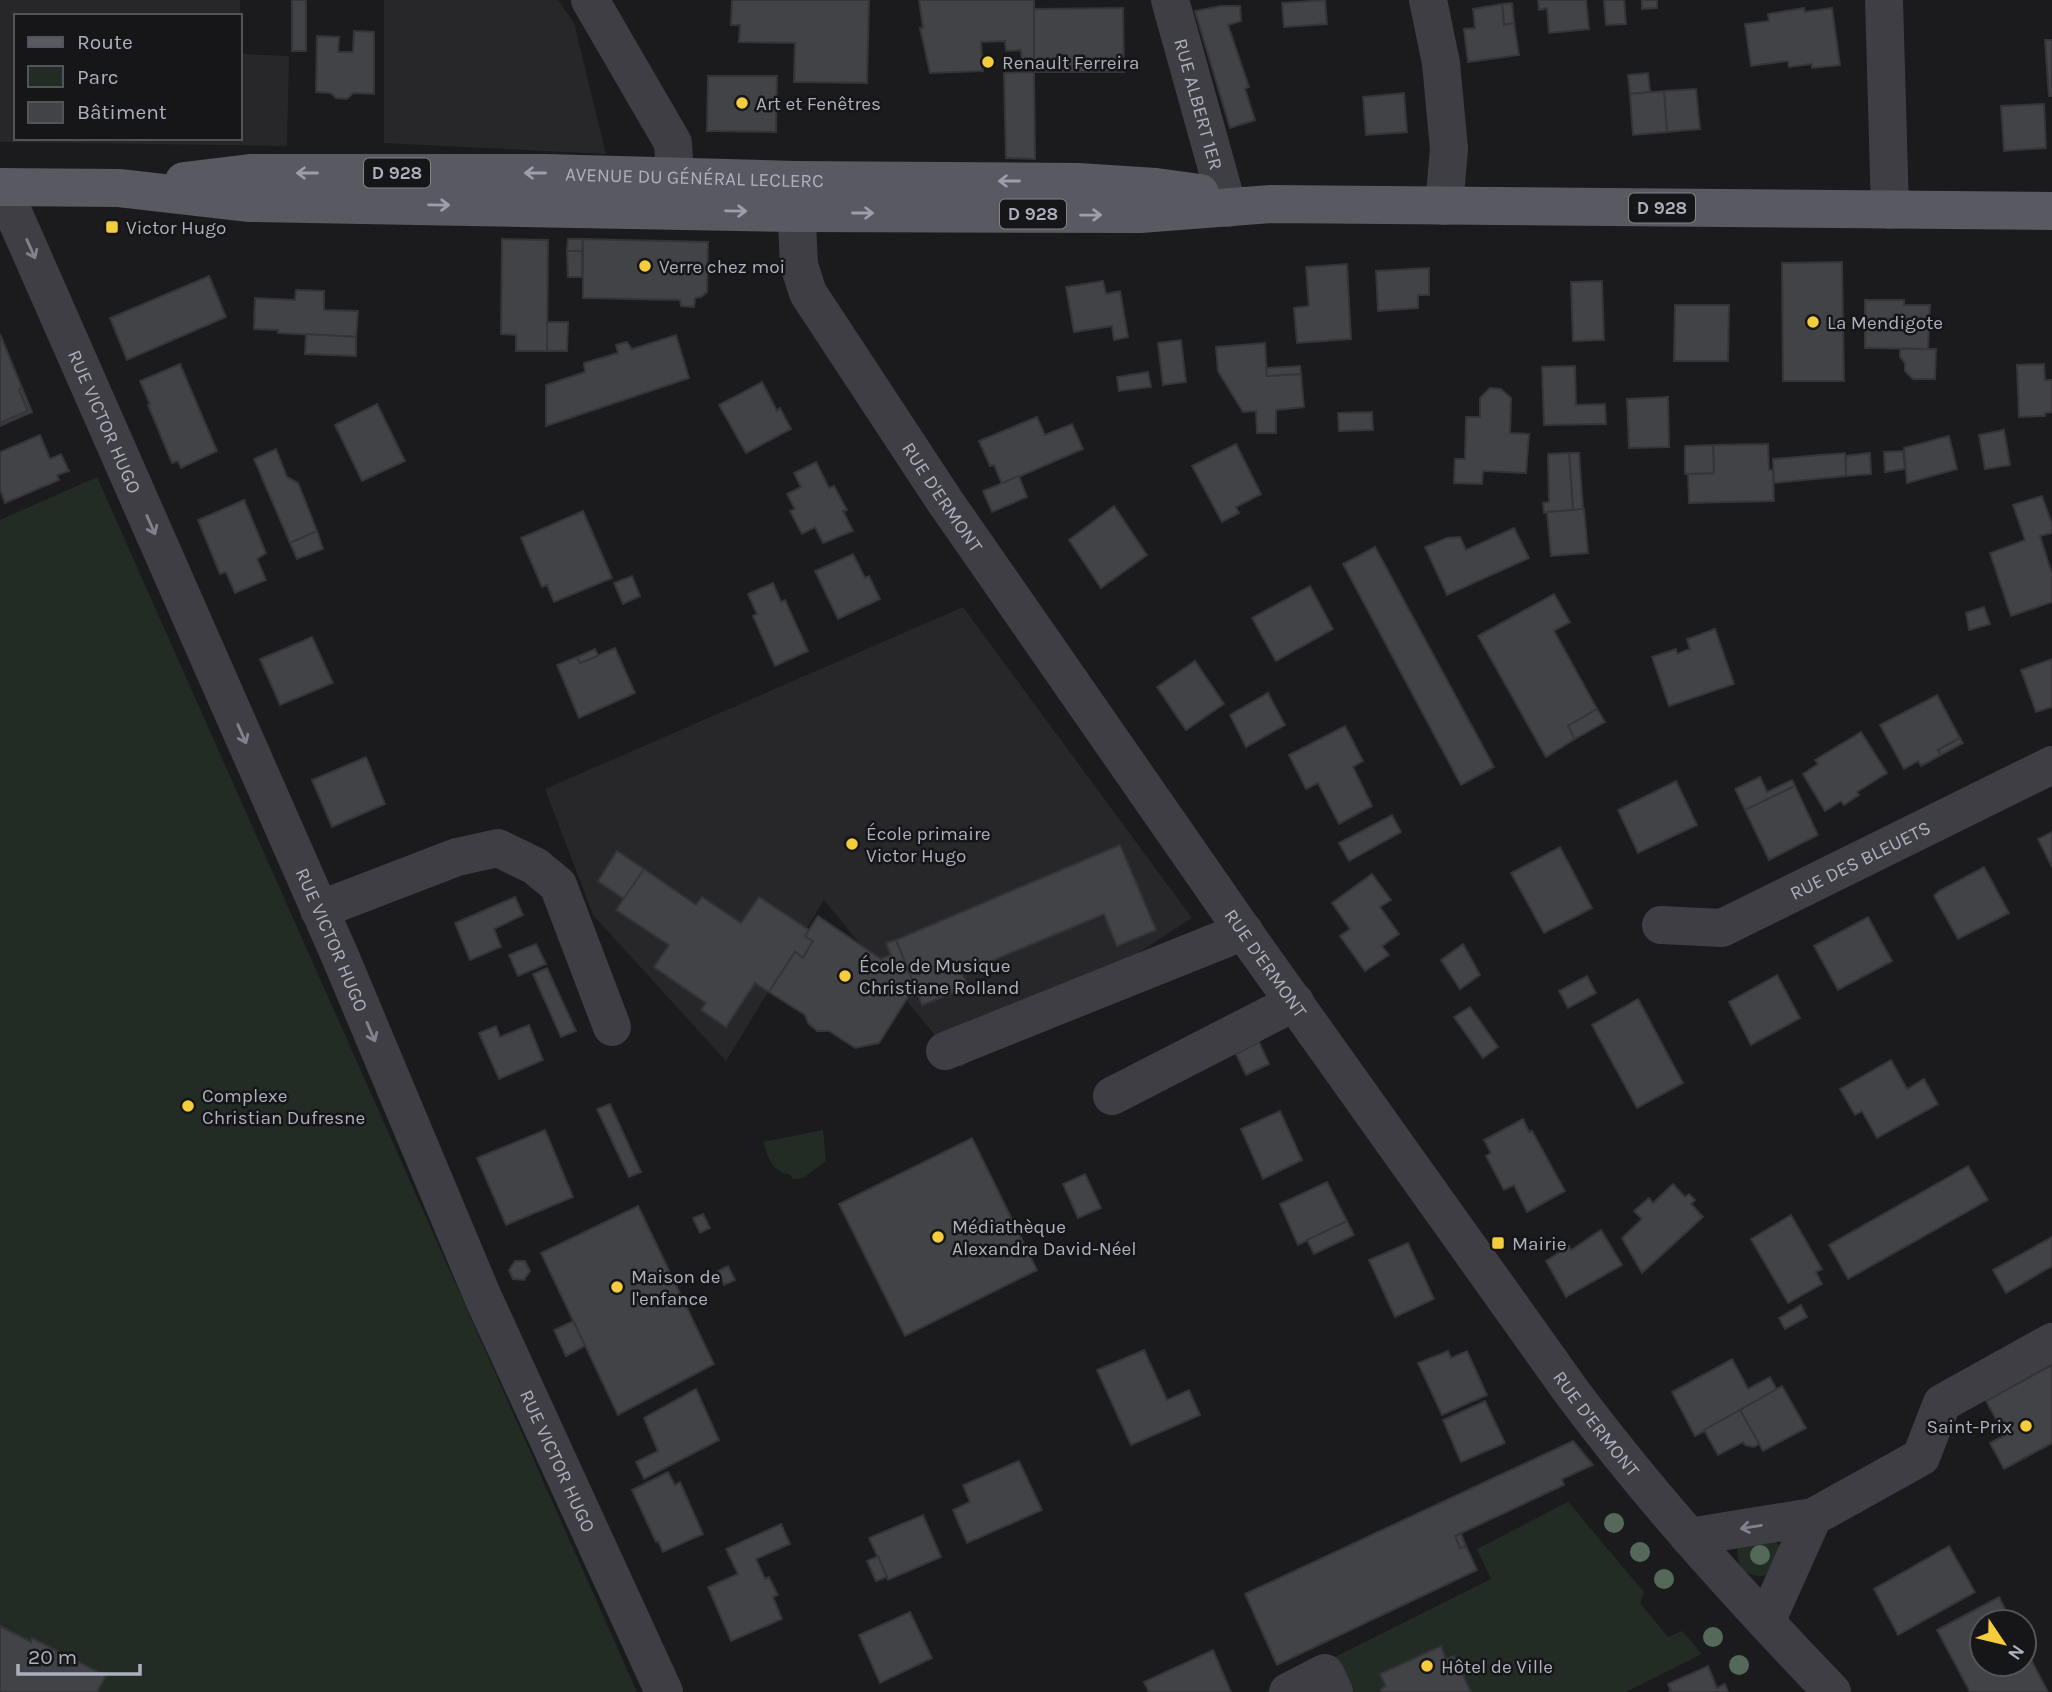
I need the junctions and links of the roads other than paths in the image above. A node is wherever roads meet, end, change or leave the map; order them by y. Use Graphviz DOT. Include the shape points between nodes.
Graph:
graph roads {
  1 [pos="590,0"];
  2 [pos="1170,0"];
  3 [pos="1428,0"];
  4 [pos="1884,0"];
  5 [pos="1,187"];
  6 [pos="677,194"];
  7 [pos="795,196"];
  8 [pos="1227,202"];
  9 [pos="1444,206"];
  10 [pos="1890,210"];
  11 [pos="2052,211"];
  12 [pos="2052,765"];
  13 [pos="319,910"];
  14 [pos="1661,925"];
  15 [pos="1244,931"];
  16 [pos="1295,1002"];
  17 [pos="612,1027"];
  18 [pos="945,1051"];
  19 [pos="1112,1096"];
  20 [pos="2052,1342"];
  21 [pos="1813,1517"];
  22 [pos="1689,1536"];
  23 [pos="1766,1622"];
  24 [pos="664,1692"];
  25 [pos="1288,1692"];
  26 [pos="1334,1692"];
  27 [pos="1832,1692"];
  1 -- 6 [label="street" via="669,134"];
  2 -- 8 [label="street, RUE ALBERT 1ER"];
  3 -- 9 [label="street" via="1441,62 1449,149"];
  4 -- 10 [label="street"];
  5 -- 6 [label="main road, AVENUE DU GÉNÉRAL LECLERC / D 928" via="119,188 250,203"];
  5 -- 13 [label="street, RUE VICTOR HUGO, one-way"];
  6 -- 7 [label="main road, AVENUE DU GÉNÉRAL LECLERC / D 928"];
  7 -- 8 [label="main road, AVENUE DU GÉNÉRAL LECLERC / D 928" via="1100,215"];
  7 -- 15 [label="street, RUE D'ERMONT" via="802,279 821,314 944,500"];
  8 -- 9 [label="main road, AVENUE DU GÉNÉRAL LECLERC / D 928"];
  9 -- 10 [label="main road, AVENUE DU GÉNÉRAL LECLERC / D 928"];
  10 -- 11 [label="main road, AVENUE DU GÉNÉRAL LECLERC / D 928"];
  12 -- 14 [label="street, RUE DES BLEUETS" via="1722,928"];
  13 -- 17 [label="street" via="457,857 498,848 535,866 558,885"];
  13 -- 24 [label="street, RUE VICTOR HUGO, one-way" via="482,1295"];
  15 -- 16 [label="street, RUE D'ERMONT"];
  15 -- 18 [label="street"];
  16 -- 19 [label="street"];
  16 -- 22 [label="street, RUE D'ERMONT" via="1571,1391"];
  20 -- 21 [label="street" via="1942,1403 1922,1457"];
  21 -- 22 [label="street, one-way"];
  21 -- 23 [label="street"];
  22 -- 23 [label="street, RUE D'ERMONT"];
  23 -- 27 [label="street, RUE D'ERMONT"];
  25 -- 26 [label="street" via="1325,1673"];
}
